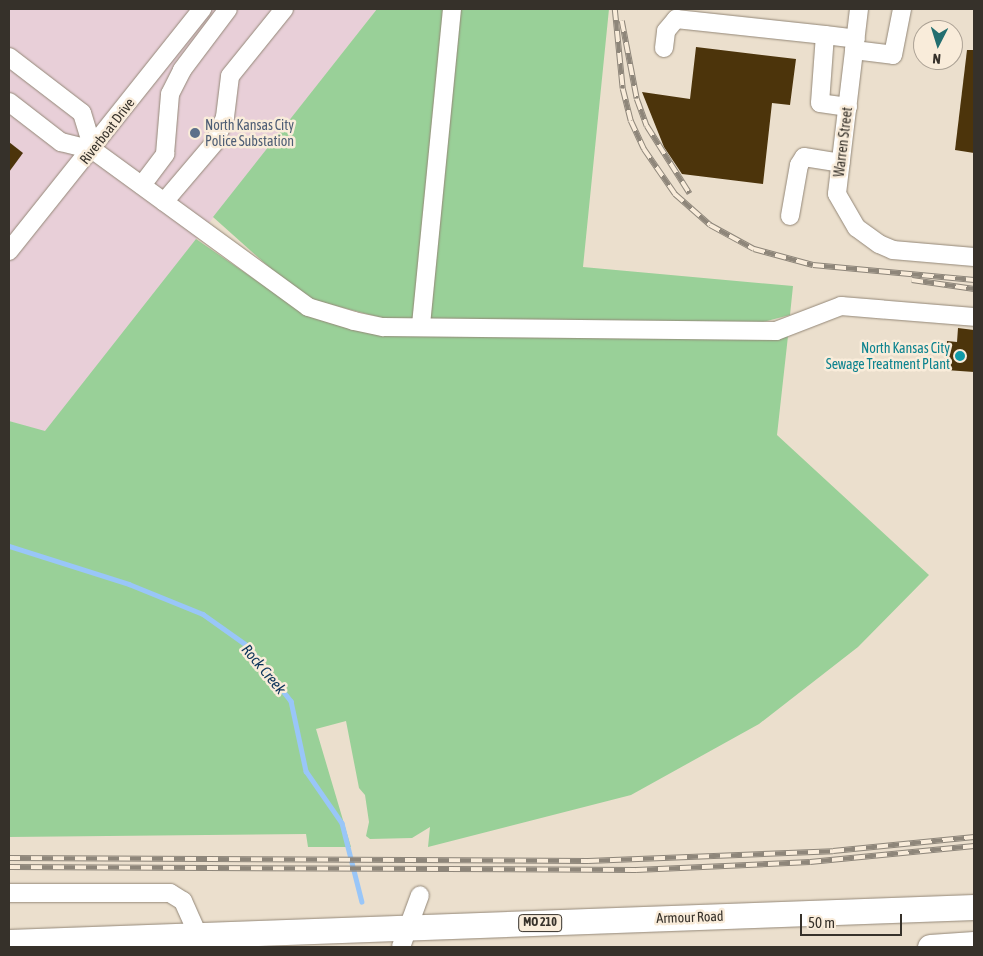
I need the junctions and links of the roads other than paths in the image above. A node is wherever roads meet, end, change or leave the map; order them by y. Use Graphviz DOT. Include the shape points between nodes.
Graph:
graph roads {
  1 [pos="202,9"];
  2 [pos="228,9"];
  3 [pos="452,9"];
  4 [pos="859,9"];
  5 [pos="902,9"];
  6 [pos="279,10"];
  7 [pos="825,35"];
  8 [pos="855,44"];
  9 [pos="664,48"];
  10 [pos="9,57"];
  11 [pos="9,102"];
  12 [pos="848,107"];
  13 [pos="94,150"];
  14 [pos="841,163"];
  15 [pos="142,185"];
  16 [pos="164,202"];
  17 [pos="790,216"];
  18 [pos="9,252"];
  19 [pos="974,257"];
  20 [pos="974,317"];
  21 [pos="421,325"];
  22 [pos="9,893"];
  23 [pos="420,895"];
  24 [pos="974,908"];
  25 [pos="198,934"];
  26 [pos="403,938"];
  27 [pos="9,942"];
  28 [pos="974,944"];
  29 [pos="930,947"];
  1 -- 13 [label="street, Riverboat Drive"];
  2 -- 15 [label="street" via="182,70 170,94 165,154"];
  3 -- 21 [label="street"];
  4 -- 8 [label="street, Warren Street"];
  5 -- 8 [label="street" via="892,55"];
  6 -- 16 [label="street" via="230,76 224,117 215,142"];
  7 -- 8 [label="street"];
  7 -- 9 [label="street" via="676,19 666,31"];
  7 -- 12 [label="street" via="820,103"];
  8 -- 12 [label="street, Warren Street"];
  10 -- 13 [label="street" via="82,113"];
  11 -- 13 [label="street" via="60,142"];
  12 -- 14 [label="street, Warren Street"];
  13 -- 15 [label="street"];
  13 -- 18 [label="street, Riverboat Drive"];
  14 -- 17 [label="street" via="804,157 799,165"];
  14 -- 19 [label="street, Warren Street" via="837,194 846,212 865,235 893,250"];
  15 -- 16 [label="street"];
  16 -- 21 [label="street" via="308,307 384,327"];
  20 -- 21 [label="street" via="841,306 776,331"];
  22 -- 25 [label="street" via="170,893 183,901"];
  23 -- 26 [label="street"];
  24 -- 26 [label="highway, Armour Road / MO 210"];
  25 -- 26 [label="highway, MO 210"];
  25 -- 27 [label="highway, MO 210"];
  28 -- 29 [label="highway"];
}
